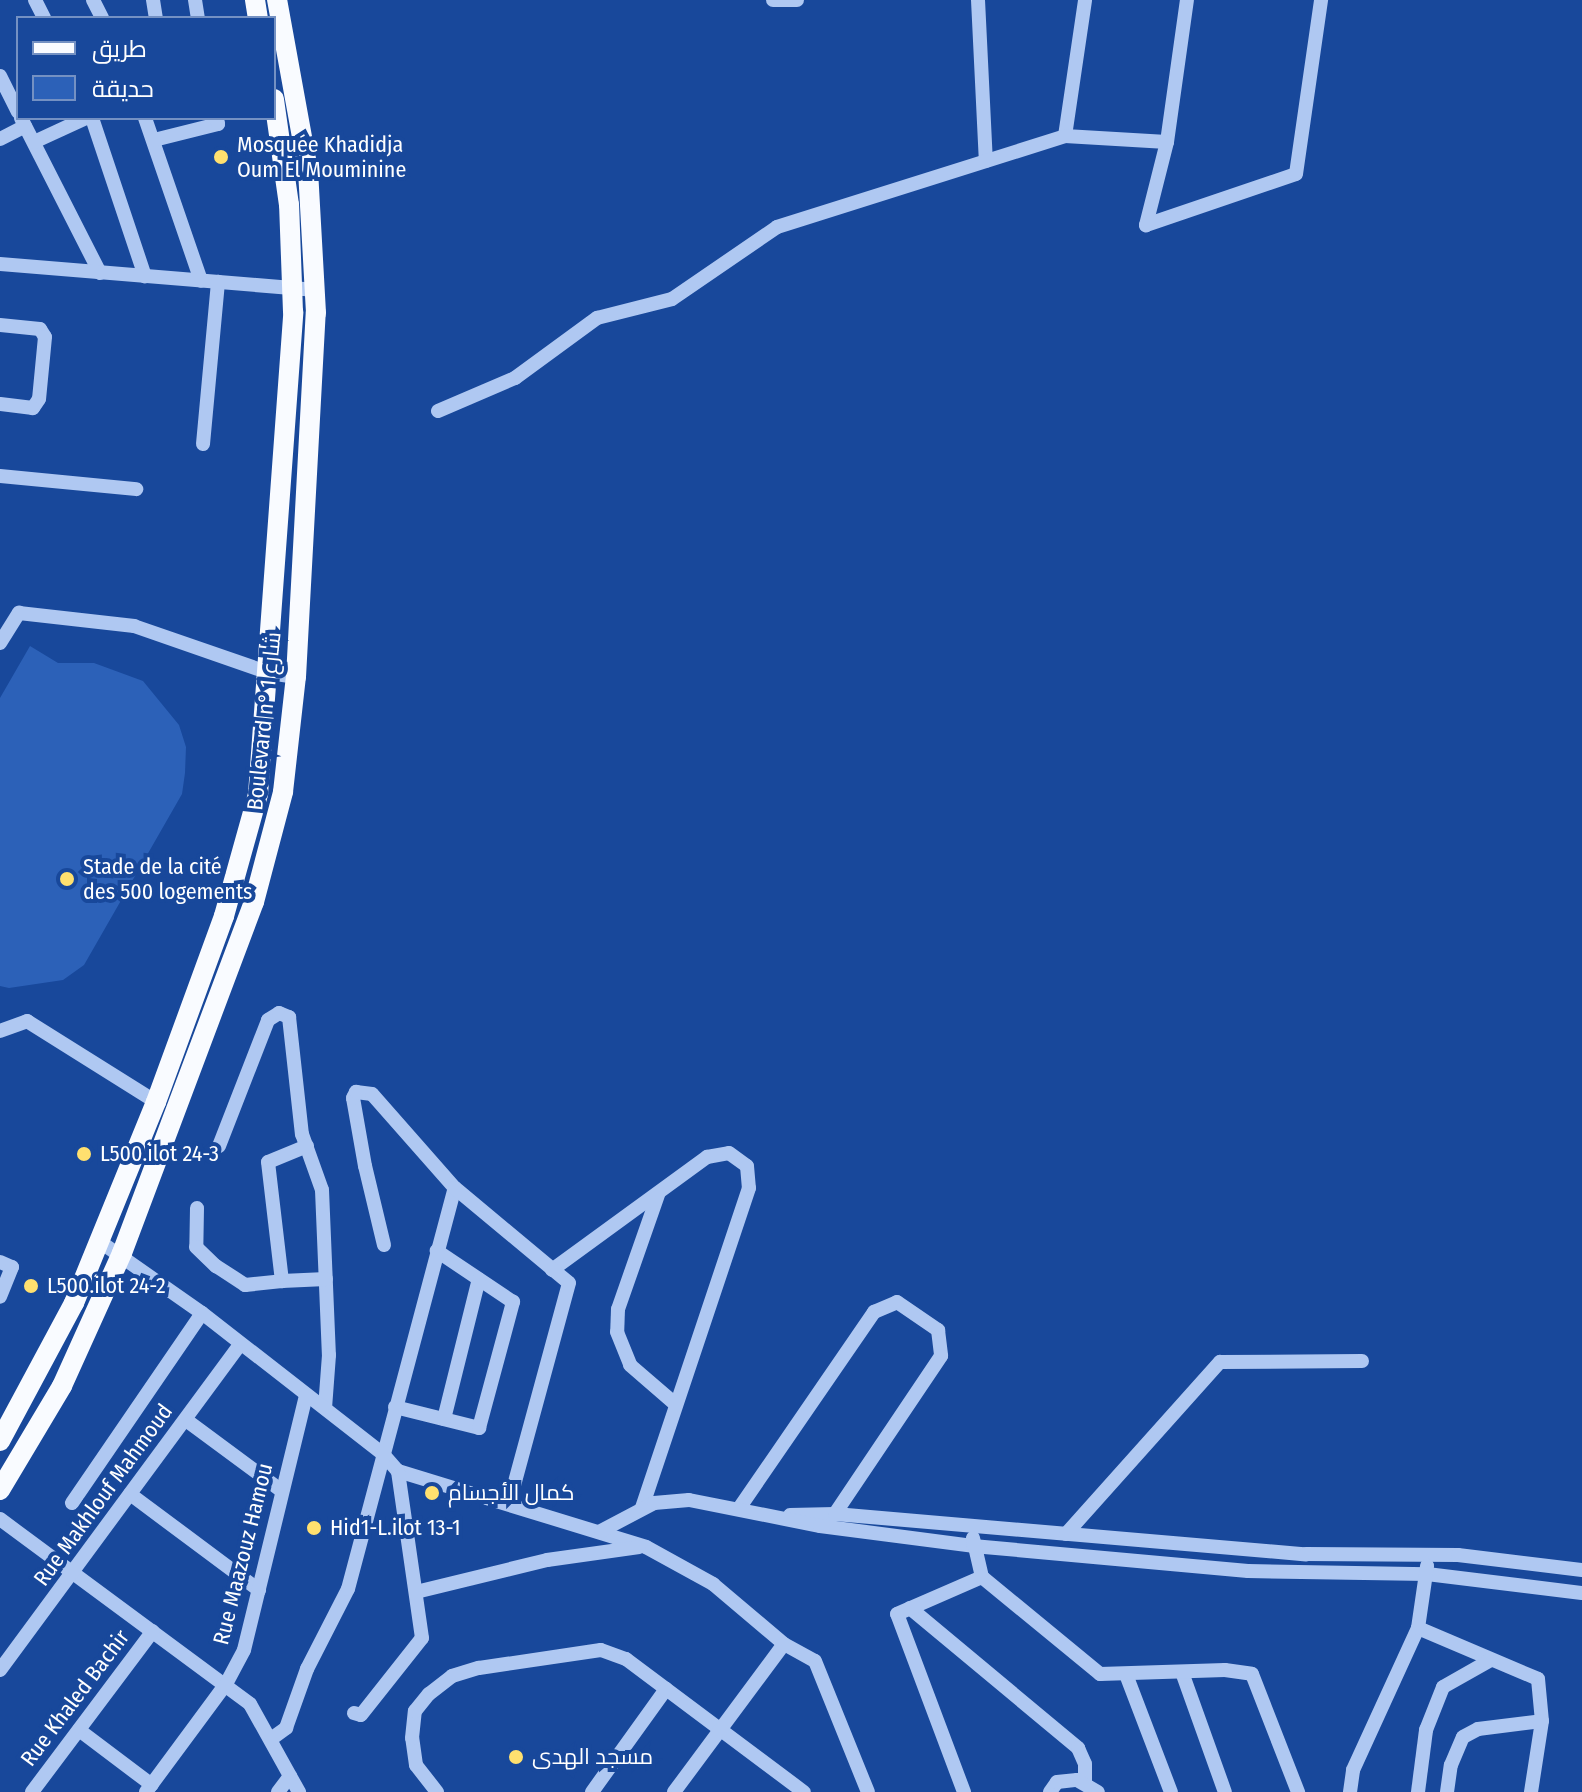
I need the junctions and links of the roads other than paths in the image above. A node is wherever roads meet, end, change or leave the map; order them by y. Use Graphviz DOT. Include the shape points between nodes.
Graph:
graph roads {
  1 [pos="277,0"];
  2 [pos="773,0"];
  3 [pos="797,0"];
  4 [pos="978,0"];
  5 [pos="1085,0"];
  6 [pos="1187,0"];
  7 [pos="1321,0"];
  8 [pos="0,76"];
  9 [pos="16,108"];
  10 [pos="276,113"];
  11 [pos="84,120"];
  12 [pos="90,120"];
  13 [pos="146,120"];
  14 [pos="217,120"];
  15 [pos="23,122"];
  16 [pos="173,125"];
  17 [pos="1065,136"];
  18 [pos="0,139"];
  19 [pos="154,140"];
  20 [pos="34,142"];
  21 [pos="1167,142"];
  22 [pos="986,161"];
  23 [pos="0,264"];
  24 [pos="100,273"];
  25 [pos="145,276"];
  26 [pos="201,281"];
  27 [pos="218,282"];
  28 [pos="293,287"];
  29 [pos="316,290"];
  30 [pos="0,325"];
  31 [pos="0,404"];
  32 [pos="438,411"];
  33 [pos="203,444"];
  34 [pos="0,476"];
  35 [pos="136,489"];
  36 [pos="0,643"];
  37 [pos="270,673"];
  38 [pos="296,677"];
  39 [pos="0,1031"];
  40 [pos="156,1102"];
  41 [pos="219,1146"];
  42 [pos="307,1146"];
  43 [pos="455,1188"];
  44 [pos="658,1195"];
  45 [pos="197,1208"];
  46 [pos="99,1241"];
  47 [pos="384,1245"];
  48 [pos="437,1251"];
  49 [pos="122,1253"];
  50 [pos="0,1262"];
  51 [pos="552,1270"];
  52 [pos="326,1279"];
  53 [pos="479,1279"];
  54 [pos="282,1281"];
  55 [pos="0,1297"];
  56 [pos="202,1313"];
  57 [pos="240,1345"];
  58 [pos="1362,1361"];
  59 [pos="306,1395"];
  60 [pos="674,1403"];
  61 [pos="395,1407"];
  62 [pos="325,1408"];
  63 [pos="444,1419"];
  64 [pos="186,1420"];
  65 [pos="0,1441"];
  66 [pos="383,1454"];
  67 [pos="398,1471"];
  68 [pos="0,1490"];
  69 [pos="282,1491"];
  70 [pos="130,1494"];
  71 [pos="72,1503"];
  72 [pos="509,1504"];
  73 [pos="740,1507"];
  74 [pos="642,1508"];
  75 [pos="835,1514"];
  76 [pos="785,1516"];
  77 [pos="0,1519"];
  78 [pos="972,1525"];
  79 [pos="601,1531"];
  80 [pos="1066,1534"];
  81 [pos="973,1546"];
  82 [pos="1186,1546"];
  83 [pos="646,1547"];
  84 [pos="1428,1554"];
  85 [pos="1184,1565"];
  86 [pos="1582,1570"];
  87 [pos="73,1572"];
  88 [pos="1427,1574"];
  89 [pos="982,1577"];
  90 [pos="259,1590"];
  91 [pos="416,1592"];
  92 [pos="1582,1593"];
  93 [pos="910,1608"];
  94 [pos="1418,1628"];
  95 [pos="153,1631"];
  96 [pos="784,1644"];
  97 [pos="1489,1661"];
  98 [pos="0,1670"];
  99 [pos="1183,1675"];
  100 [pos="1127,1677"];
  101 [pos="226,1684"];
  102 [pos="666,1689"];
  103 [pos="354,1713"];
  104 [pos="1542,1721"];
  105 [pos="79,1730"];
  106 [pos="720,1731"];
  107 [pos="271,1739"];
  108 [pos="290,1776"];
  109 [pos="1085,1783"];
  110 [pos="149,1788"];
  111 [pos="32,1792"];
  112 [pos="278,1792"];
  113 [pos="299,1792"];
  114 [pos="437,1792"];
  115 [pos="592,1792"];
  116 [pos="674,1792"];
  117 [pos="804,1792"];
  118 [pos="868,1792"];
  119 [pos="964,1792"];
  120 [pos="1050,1792"];
  121 [pos="1098,1792"];
  122 [pos="1171,1792"];
  123 [pos="1225,1792"];
  124 [pos="1298,1792"];
  125 [pos="1350,1792"];
  126 [pos="1418,1792"];
  127 [pos="1447,1792"];
  128 [pos="1531,1792"];
  1 -- 29 [label="main road, Boulevard n° شارع 1" via="308,170"];
  2 -- 3 [label="street"];
  4 -- 22 [label="street"];
  5 -- 17 [label="street"];
  6 -- 21 [label="street"];
  7 -- 21 [label="street" via="1296,174 1146,225"];
  8 -- 9 [label="street"];
  10 -- 28 [label="main road, Boulevard n° شارع 1"];
  11 -- 20 [label="street"];
  12 -- 25 [label="street"];
  13 -- 19 [label="street"];
  14 -- 16 [label="street" via="218,124"];
  15 -- 18 [label="street"];
  15 -- 20 [label="street"];
  16 -- 19 [label="street"];
  17 -- 21 [label="street"];
  17 -- 22 [label="street"];
  19 -- 26 [label="street"];
  20 -- 24 [label="street"];
  22 -- 32 [label="street" via="777,227 672,299 597,318 515,378"];
  23 -- 24 [label="street"];
  24 -- 25 [label="street"];
  25 -- 26 [label="street"];
  26 -- 27 [label="street"];
  27 -- 28 [label="street"];
  27 -- 33 [label="street"];
  28 -- 29 [label="street"];
  28 -- 37 [label="main road, Boulevard n° شارع 1"];
  29 -- 38 [label="main road, Boulevard n° شارع 1"];
  30 -- 31 [label="street" via="40,329 45,337 39,399 33,408"];
  34 -- 35 [label="street"];
  36 -- 37 [label="street" via="19,613 134,626"];
  37 -- 38 [label="street"];
  37 -- 40 [label="main road, Boulevard n° شارع 1" via="258,794 243,852"];
  38 -- 49 [label="main road, Boulevard n° شارع 1" via="283,792 254,902"];
  39 -- 40 [label="street" via="27,1021"];
  40 -- 46 [label="main road, Boulevard n° شارع 1"];
  41 -- 42 [label="street" via="268,1020 279,1013 289,1017"];
  42 -- 52 [label="street" via="322,1190"];
  42 -- 54 [label="street" via="268,1162"];
  43 -- 47 [label="street" via="372,1094 356,1092 365,1166"];
  43 -- 48 [label="street"];
  43 -- 51 [label="street"];
  44 -- 51 [label="street"];
  44 -- 60 [label="street" via="618,1309 617,1332 630,1365"];
  44 -- 60 [label="street" via="714,1153 736,1155 750,1173"];
  45 -- 54 [label="street" via="196,1247 216,1266 245,1285"];
  46 -- 49 [label="street"];
  46 -- 65 [label="main road, Boulevard n° شارع 1" via="43,1366"];
  48 -- 53 [label="street"];
  48 -- 61 [label="street"];
  49 -- 56 [label="street"];
  49 -- 68 [label="main road, Boulevard n° شارع 1" via="62,1386"];
  50 -- 55 [label="street" via="12,1267"];
  51 -- 72 [label="street" via="569,1283"];
  52 -- 54 [label="street"];
  52 -- 62 [label="street"];
  53 -- 63 [label="street"];
  53 -- 63 [label="street" via="513,1302 479,1428"];
  56 -- 57 [label="street"];
  56 -- 71 [label="street"];
  57 -- 59 [label="street"];
  57 -- 64 [label="street, Rue Makhlouf Mahmoud"];
  58 -- 80 [label="street" via="1220,1362"];
  59 -- 62 [label="street"];
  59 -- 69 [label="street, Rue Maazouz Hamou"];
  60 -- 74 [label="street"];
  61 -- 63 [label="street"];
  61 -- 66 [label="street"];
  62 -- 66 [label="street"];
  64 -- 69 [label="street"];
  64 -- 70 [label="street, Rue Makhlouf Mahmoud"];
  66 -- 67 [label="street"];
  66 -- 107 [label="street" via="348,1589 307,1669 286,1728"];
  67 -- 72 [label="street"];
  67 -- 91 [label="street"];
  69 -- 90 [label="street, Rue Maazouz Hamou"];
  70 -- 87 [label="street, Rue Makhlouf Mahmoud"];
  70 -- 90 [label="street"];
  72 -- 79 [label="street"];
  73 -- 74 [label="street" via="677,1499"];
  73 -- 75 [label="street" via="874,1312 897,1302 938,1330 941,1356"];
  73 -- 76 [label="street"];
  74 -- 79 [label="street"];
  75 -- 76 [label="street"];
  75 -- 78 [label="street"];
  76 -- 81 [label="street" via="820,1526"];
  77 -- 87 [label="street"];
  78 -- 80 [label="street"];
  78 -- 81 [label="street"];
  79 -- 83 [label="street"];
  80 -- 82 [label="street"];
  81 -- 85 [label="street"];
  81 -- 89 [label="street"];
  82 -- 84 [label="street" via="1306,1554"];
  82 -- 85 [label="street"];
  83 -- 91 [label="street" via="547,1560"];
  83 -- 96 [label="street" via="713,1584"];
  84 -- 86 [label="street"];
  84 -- 88 [label="street"];
  85 -- 88 [label="street"];
  87 -- 95 [label="street"];
  87 -- 98 [label="street, Rue Makhlouf Mahmoud"];
  88 -- 92 [label="street"];
  88 -- 94 [label="street"];
  89 -- 93 [label="street"];
  89 -- 100 [label="street" via="1100,1674"];
  90 -- 101 [label="street, Rue Maazouz Hamou" via="244,1650"];
  91 -- 103 [label="street" via="422,1638 361,1715"];
  93 -- 109 [label="street" via="1078,1748"];
  93 -- 119 [label="street" via="897,1614"];
  94 -- 97 [label="street"];
  94 -- 125 [label="street" via="1353,1770"];
  95 -- 101 [label="street"];
  95 -- 105 [label="street, Rue Khaled Bachir"];
  96 -- 106 [label="street"];
  96 -- 118 [label="street" via="815,1661"];
  97 -- 104 [label="street" via="1538,1679"];
  97 -- 126 [label="street" via="1443,1687 1426,1730"];
  99 -- 100 [label="street"];
  99 -- 123 [label="street"];
  99 -- 124 [label="street" via="1225,1670 1252,1674"];
  100 -- 122 [label="street"];
  101 -- 107 [label="street" via="250,1704"];
  101 -- 110 [label="street, Rue Maazouz Hamou"];
  102 -- 106 [label="street"];
  102 -- 114 [label="street" via="626,1659 601,1650 452,1676 415,1711 416,1765"];
  102 -- 115 [label="street"];
  104 -- 127 [label="street" via="1478,1729 1463,1737"];
  104 -- 128 [label="street"];
  105 -- 110 [label="street"];
  105 -- 111 [label="street, Rue Khaled Bachir"];
  106 -- 116 [label="street"];
  106 -- 117 [label="street"];
  107 -- 108 [label="street"];
  108 -- 112 [label="street"];
  108 -- 113 [label="street"];
  109 -- 120 [label="street" via="1057,1782"];
  109 -- 121 [label="street"];
}
